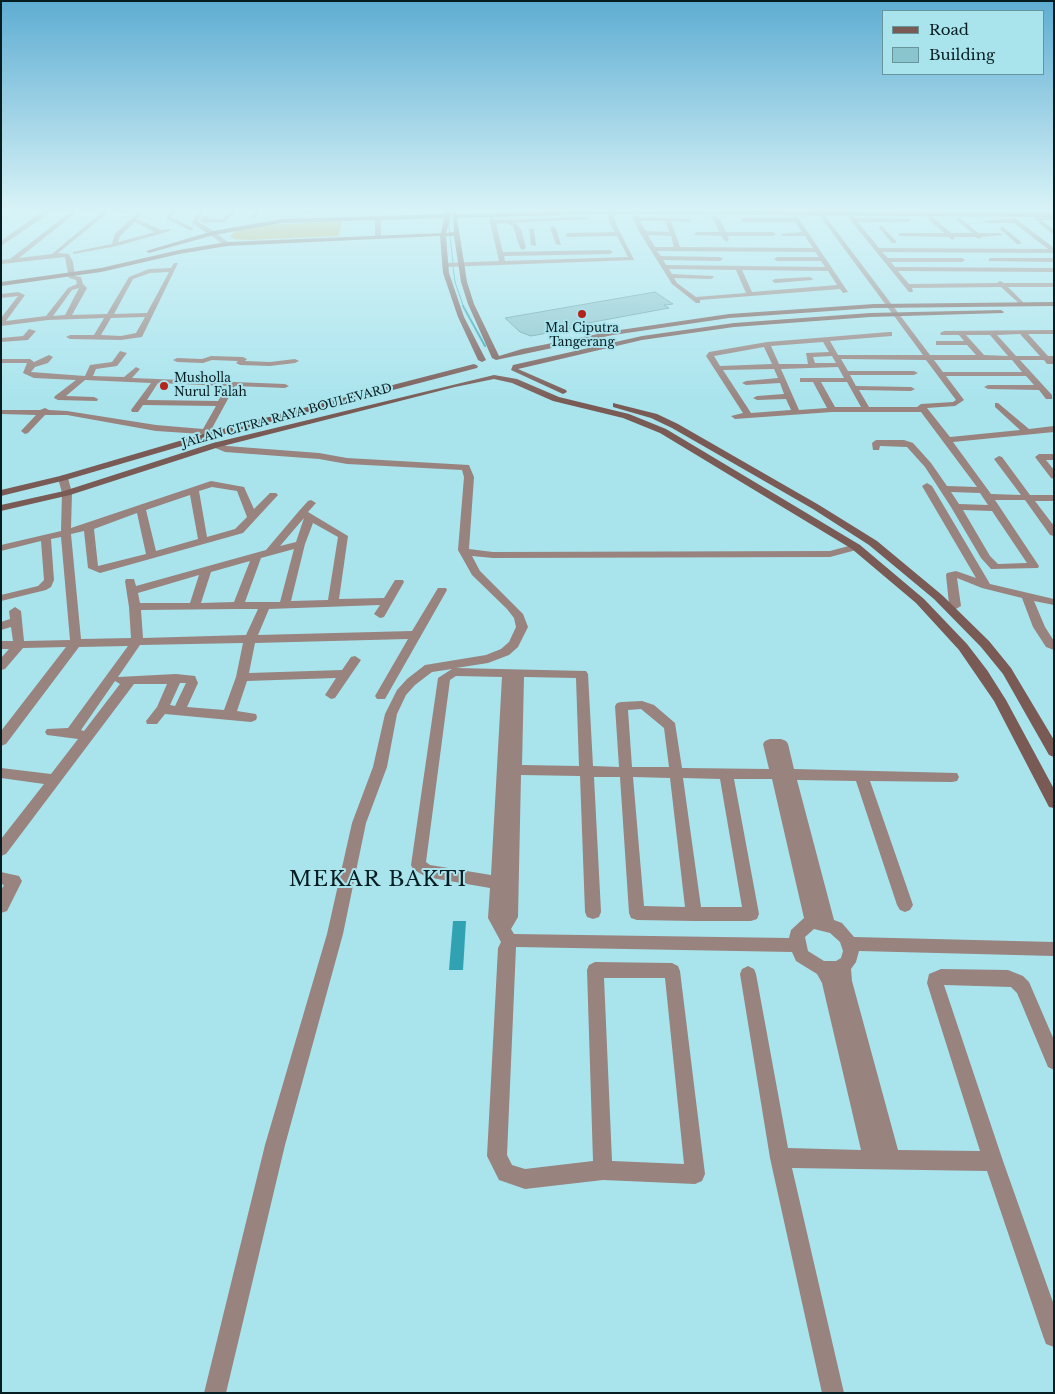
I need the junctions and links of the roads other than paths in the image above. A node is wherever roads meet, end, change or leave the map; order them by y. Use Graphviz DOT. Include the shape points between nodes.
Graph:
graph roads {
  1 [pos="42,273"];
  2 [pos="60,273"];
  3 [pos="71,273"];
  4 [pos="143,273"];
  5 [pos="171,273"];
  6 [pos="448,273"];
  7 [pos="461,273"];
  8 [pos="668,273"];
  9 [pos="710,273"];
  10 [pos="740,273"];
  11 [pos="770,273"];
  12 [pos="807,273"];
  13 [pos="833,273"];
  14 [pos="864,273"];
  15 [pos="896,273"];
  16 [pos="907,273"];
  17 [pos="968,273"];
  18 [pos="989,273"];
  19 [pos="1017,273"];
  20 [pos="1043,273"];
  21 [pos="1,276"];
  22 [pos="670,276"];
  23 [pos="686,277"];
  24 [pos="936,277"];
  25 [pos="963,277"];
  26 [pos="809,278"];
  27 [pos="925,278"];
  28 [pos="773,279"];
  29 [pos="1,284"];
  30 [pos="1054,284"];
  31 [pos="80,285"];
  32 [pos="1001,285"];
  33 [pos="1030,285"];
  34 [pos="715,286"];
  35 [pos="815,288"];
  36 [pos="680,289"];
  37 [pos="780,291"];
  38 [pos="749,293"];
  39 [pos="1,296"];
  40 [pos="1022,304"];
  41 [pos="1054,304"];
  42 [pos="888,306"];
  43 [pos="1054,312"];
  44 [pos="895,314"];
  45 [pos="149,316"];
  46 [pos="108,317"];
  47 [pos="48,318"];
  48 [pos="67,318"];
  49 [pos="1,323"];
  50 [pos="32,331"];
  51 [pos="991,332"];
  52 [pos="1022,332"];
  53 [pos="961,333"];
  54 [pos="1053,333"];
  55 [pos="889,334"];
  56 [pos="876,335"];
  57 [pos="70,337"];
  58 [pos="97,338"];
  59 [pos="826,338"];
  60 [pos="1,340"];
  61 [pos="939,343"];
  62 [pos="952,343"];
  63 [pos="970,343"];
  64 [pos="862,344"];
  65 [pos="768,347"];
  66 [pos="885,350"];
  67 [pos="281,352"];
  68 [pos="123,353"];
  69 [pos="835,355"];
  70 [pos="49,357"];
  71 [pos="890,357"];
  72 [pos="928,357"];
  73 [pos="497,358"];
  74 [pos="982,358"];
  75 [pos="1014,358"];
  76 [pos="1050,358"];
  77 [pos="178,360"];
  78 [pos="482,360"];
  79 [pos="1,361"];
  80 [pos="295,361"];
  81 [pos="274,363"];
  82 [pos="32,364"];
  83 [pos="776,365"];
  84 [pos="812,365"];
  85 [pos="474,366"];
  86 [pos="1054,366"];
  87 [pos="718,368"];
  88 [pos="136,369"];
  89 [pos="516,369"];
  90 [pos="237,370"];
  91 [pos="845,372"];
  92 [pos="900,373"];
  93 [pos="914,373"];
  94 [pos="940,374"];
  95 [pos="978,374"];
  96 [pos="1028,374"];
  97 [pos="494,377"];
  98 [pos="85,378"];
  99 [pos="126,380"];
  100 [pos="782,380"];
  101 [pos="803,380"];
  102 [pos="816,380"];
  103 [pos="156,381"];
  104 [pos="760,382"];
  105 [pos="746,383"];
  106 [pos="285,386"];
  107 [pos="854,388"];
  108 [pos="1041,388"];
  109 [pos="911,389"];
  110 [pos="789,396"];
  111 [pos="772,397"];
  112 [pos="1052,397"];
  113 [pos="58,398"];
  114 [pos="757,398"];
  115 [pos="1034,398"];
  116 [pos="94,399"];
  117 [pos="141,402"];
  118 [pos="221,404"];
  119 [pos="998,405"];
  120 [pos="922,408"];
  121 [pos="866,409"];
  122 [pos="135,410"];
  123 [pos="832,410"];
  124 [pos="1,412"];
  125 [pos="796,412"];
  126 [pos="42,413"];
  127 [pos="748,415"];
  128 [pos="735,416"];
  129 [pos="1054,429"];
  130 [pos="1025,430"];
  131 [pos="25,431"];
  132 [pos="206,434"];
  133 [pos="948,440"];
  134 [pos="216,445"];
  135 [pos="876,448"];
  136 [pos="1054,457"];
  137 [pos="999,459"];
  138 [pos="1054,476"];
  139 [pos="63,478"];
  140 [pos="927,486"];
  141 [pos="945,489"];
  142 [pos="194,491"];
  143 [pos="1,493"];
  144 [pos="67,493"];
  145 [pos="985,494"];
  146 [pos="273,495"];
  147 [pos="1028,498"];
  148 [pos="1054,498"];
  149 [pos="311,503"];
  150 [pos="956,507"];
  151 [pos="1,508"];
  152 [pos="995,508"];
  153 [pos="141,509"];
  154 [pos="306,515"];
  155 [pos="252,518"];
  156 [pos="89,528"];
  157 [pos="66,533"];
  158 [pos="1054,533"];
  159 [pos="46,538"];
  160 [pos="203,541"];
  161 [pos="873,543"];
  162 [pos="300,544"];
  163 [pos="1,548"];
  164 [pos="856,548"];
  165 [pos="270,552"];
  166 [pos="466,552"];
  167 [pos="152,556"];
  168 [pos="257,556"];
  169 [pos="207,569"];
  170 [pos="399,582"];
  171 [pos="154,585"];
  172 [pos="986,586"];
  173 [pos="442,590"];
  174 [pos="1027,596"];
  175 [pos="1,598"];
  176 [pos="387,601"];
  177 [pos="1054,602"];
  178 [pos="333,603"];
  179 [pos="265,605"];
  180 [pos="285,605"];
  181 [pos="194,606"];
  182 [pos="238,606"];
  183 [pos="135,607"];
  184 [pos="151,607"];
  185 [pos="950,608"];
  186 [pos="380,614"];
  187 [pos="1,626"];
  188 [pos="416,635"];
  189 [pos="250,640"];
  190 [pos="137,641"];
  191 [pos="76,643"];
  192 [pos="18,644"];
  193 [pos="1,645"];
  194 [pos="1054,646"];
  195 [pos="355,660"];
  196 [pos="1,666"];
  197 [pos="513,673"];
  198 [pos="346,674"];
  199 [pos="242,677"];
  200 [pos="176,678"];
  201 [pos="110,680"];
  202 [pos="130,680"];
  203 [pos="331,696"];
  204 [pos="381,696"];
  205 [pos="162,709"];
  206 [pos="179,710"];
  207 [pos="229,715"];
  208 [pos="251,717"];
  209 [pos="152,721"];
  210 [pos="52,732"];
  211 [pos="72,734"];
  212 [pos="88,735"];
  213 [pos="1,742"];
  214 [pos="1054,752"];
  215 [pos="509,770"];
  216 [pos="586,772"];
  217 [pos="626,772"];
  218 [pos="1,773"];
  219 [pos="676,773"];
  220 [pos="726,774"];
  221 [pos="783,774"];
  222 [pos="861,776"];
  223 [pos="952,777"];
  224 [pos="55,780"];
  225 [pos="1054,803"];
  226 [pos="1,850"];
  227 [pos="1,878"];
  228 [pos="497,883"];
  229 [pos="905,905"];
  230 [pos="1,906"];
  231 [pos="593,912"];
  232 [pos="694,914"];
  233 [pos="820,923"];
  234 [pos="506,935"];
  235 [pos="850,944"];
  236 [pos="797,945"];
  237 [pos="1054,949"];
  238 [pos="843,966"];
  239 [pos="823,969"];
  240 [pos="748,974"];
  241 [pos="1054,1061"];
  242 [pos="780,1158"];
  243 [pos="882,1158"];
  244 [pos="993,1161"];
  245 [pos="603,1170"];
  246 [pos="1054,1336"];
  247 [pos="215,1393"];
  248 [pos="833,1393"];
  1 -- 21 [label="street"];
  2 -- 29 [label="street"];
  3 -- 31 [label="street" via="72,278 79,278"];
  4 -- 46 [label="street" via="134,276"];
  5 -- 45 [label="street"];
  6 -- 78 [label="street" via="450,291"];
  7 -- 73 [label="street" via="471,304"];
  8 -- 22 [label="street"];
  9 -- 34 [label="street"];
  10 -- 38 [label="street"];
  11 -- 28 [label="street"];
  12 -- 26 [label="street"];
  13 -- 35 [label="street" via="843,289"];
  14 -- 42 [label="street"];
  15 -- 27 [label="street" via="909,288"];
  16 -- 27 [label="street"];
  17 -- 25 [label="street"];
  18 -- 32 [label="street"];
  19 -- 33 [label="street"];
  20 -- 30 [label="street"];
  22 -- 23 [label="street"];
  22 -- 36 [label="street"];
  23 -- 34 [label="street"];
  23 -- 36 [label="street" via="688,286"];
  24 -- 25 [label="street"];
  24 -- 25 [label="street"];
  24 -- 27 [label="street"];
  24 -- 27 [label="street"];
  25 -- 32 [label="street"];
  26 -- 28 [label="street"];
  26 -- 35 [label="street"];
  28 -- 37 [label="street"];
  30 -- 33 [label="street"];
  31 -- 47 [label="street" via="70,289"];
  31 -- 48 [label="street" via="84,290"];
  32 -- 33 [label="street"];
  32 -- 40 [label="street"];
  34 -- 36 [label="street" via="696,301"];
  34 -- 38 [label="street"];
  35 -- 37 [label="street"];
  37 -- 38 [label="street"];
  39 -- 49 [label="street" via="22,295"];
  40 -- 41 [label="street"];
  40 -- 42 [label="street"];
  42 -- 44 [label="street"];
  42 -- 73 [label="street" via="776,311 697,319 605,334"];
  43 -- 44 [label="street"];
  44 -- 72 [label="street"];
  44 -- 89 [label="street" via="783,320 702,329 600,347"];
  45 -- 46 [label="street"];
  45 -- 58 [label="street" via="137,336"];
  46 -- 48 [label="street"];
  46 -- 58 [label="street"];
  47 -- 48 [label="street"];
  47 -- 49 [label="street"];
  50 -- 60 [label="street" via="25,338"];
  51 -- 52 [label="street"];
  51 -- 53 [label="street"];
  51 -- 75 [label="street"];
  52 -- 54 [label="street"];
  52 -- 76 [label="street"];
  53 -- 62 [label="street" via="943,331"];
  53 -- 63 [label="street"];
  55 -- 56 [label="street"];
  56 -- 59 [label="street"];
  56 -- 64 [label="street" via="880,343"];
  57 -- 58 [label="street"];
  59 -- 65 [label="street"];
  59 -- 69 [label="street"];
  61 -- 62 [label="street"];
  62 -- 63 [label="street"];
  63 -- 74 [label="street"];
  65 -- 83 [label="street"];
  65 -- 87 [label="street" via="711,355"];
  66 -- 71 [label="street"];
  67 -- 81 [label="street"];
  68 -- 98 [label="street" via="114,364 93,367"];
  69 -- 71 [label="street"];
  69 -- 84 [label="street" via="809,355"];
  69 -- 91 [label="street"];
  70 -- 82 [label="street"];
  71 -- 72 [label="street"];
  72 -- 74 [label="street"];
  72 -- 94 [label="street"];
  73 -- 78 [label="street"];
  73 -- 89 [label="street" via="510,360"];
  74 -- 75 [label="street"];
  75 -- 76 [label="street"];
  75 -- 96 [label="street"];
  76 -- 86 [label="street"];
  77 -- 90 [label="street" via="203,361 211,358"];
  78 -- 85 [label="street"];
  79 -- 82 [label="street" via="29,361"];
  80 -- 81 [label="street"];
  81 -- 90 [label="street"];
  82 -- 98 [label="street" via="27,374"];
  83 -- 84 [label="street"];
  83 -- 87 [label="street"];
  83 -- 100 [label="street"];
  84 -- 91 [label="street"];
  85 -- 97 [label="street" via="481,374"];
  85 -- 132 [label="street, JALAN CITRA RAYA BOULEVARD"];
  87 -- 127 [label="street"];
  88 -- 99 [label="street"];
  89 -- 97 [label="street, JALAN CITRA RAYA BOULEVARD" via="507,375"];
  89 -- 161 [label="street" via="549,387 635,409 675,426"];
  90 -- 103 [label="street"];
  90 -- 106 [label="street"];
  90 -- 118 [label="street"];
  91 -- 92 [label="street"];
  91 -- 102 [label="street"];
  91 -- 107 [label="street"];
  92 -- 93 [label="street"];
  92 -- 109 [label="street"];
  94 -- 95 [label="street"];
  94 -- 120 [label="street" via="960,401"];
  95 -- 96 [label="street"];
  95 -- 108 [label="street" via="991,391"];
  96 -- 108 [label="street"];
  97 -- 134 [label="street, JALAN CITRA RAYA BOULEVARD"];
  97 -- 164 [label="street" via="656,428"];
  98 -- 99 [label="street"];
  98 -- 113 [label="street"];
  99 -- 103 [label="street"];
  100 -- 104 [label="street"];
  100 -- 110 [label="street"];
  101 -- 102 [label="street"];
  102 -- 123 [label="street"];
  103 -- 117 [label="street"];
  104 -- 105 [label="street"];
  104 -- 111 [label="street"];
  107 -- 109 [label="street"];
  107 -- 121 [label="street"];
  108 -- 112 [label="street"];
  109 -- 120 [label="street"];
  110 -- 111 [label="street"];
  110 -- 125 [label="street"];
  111 -- 114 [label="street"];
  112 -- 115 [label="street"];
  113 -- 116 [label="street"];
  113 -- 126 [label="street"];
  117 -- 118 [label="street"];
  117 -- 122 [label="street"];
  118 -- 132 [label="street"];
  119 -- 130 [label="street"];
  120 -- 121 [label="street"];
  120 -- 133 [label="street"];
  121 -- 123 [label="street"];
  123 -- 125 [label="street"];
  124 -- 126 [label="street"];
  125 -- 127 [label="street"];
  126 -- 131 [label="street"];
  126 -- 132 [label="street" via="67,413"];
  127 -- 128 [label="street"];
  129 -- 130 [label="street"];
  130 -- 133 [label="street"];
  132 -- 139 [label="street, JALAN CITRA RAYA BOULEVARD"];
  133 -- 145 [label="street"];
  134 -- 144 [label="street, JALAN CITRA RAYA BOULEVARD"];
  134 -- 166 [label="street" via="225,449 339,460 466,467 462,547"];
  135 -- 141 [label="street" via="876,443 908,443"];
  136 -- 138 [label="street" via="1039,457"];
  137 -- 147 [label="street"];
  139 -- 143 [label="street, JALAN CITRA RAYA BOULEVARD"];
  139 -- 144 [label="street"];
  140 -- 172 [label="street"];
  141 -- 145 [label="street"];
  141 -- 150 [label="street"];
  142 -- 153 [label="street"];
  142 -- 155 [label="street" via="211,484 241,489"];
  142 -- 160 [label="street"];
  144 -- 151 [label="street, JALAN CITRA RAYA BOULEVARD"];
  144 -- 157 [label="street"];
  145 -- 147 [label="street"];
  145 -- 152 [label="street"];
  146 -- 155 [label="street"];
  147 -- 148 [label="street"];
  147 -- 158 [label="street"];
  149 -- 154 [label="street"];
  150 -- 152 [label="street"];
  150 -- 152 [label="street" via="992,565 1033,567 1033,561"];
  153 -- 156 [label="street"];
  153 -- 167 [label="street"];
  154 -- 162 [label="street"];
  154 -- 165 [label="street"];
  154 -- 178 [label="street" via="343,536"];
  155 -- 160 [label="street" via="239,531"];
  156 -- 157 [label="street"];
  156 -- 167 [label="street" via="94,570"];
  157 -- 159 [label="street"];
  157 -- 191 [label="street"];
  159 -- 163 [label="street"];
  159 -- 175 [label="street" via="47,585"];
  160 -- 167 [label="street"];
  161 -- 164 [label="street"];
  161 -- 185 [label="street"];
  162 -- 165 [label="street"];
  162 -- 180 [label="street"];
  164 -- 166 [label="street" via="830,554 494,555"];
  164 -- 225 [label="street" via="920,601 963,647 1000,700"];
  165 -- 168 [label="street"];
  166 -- 247 [label="street" via="476,573 519,617 520,634 505,652 488,659 429,668 401,693 391,714 380,767 359,823 335,934 274,1145"];
  168 -- 169 [label="street"];
  168 -- 182 [label="street"];
  169 -- 171 [label="street"];
  169 -- 181 [label="street"];
  170 -- 176 [label="street"];
  171 -- 183 [label="street" via="131,586"];
  171 -- 184 [label="street"];
  172 -- 174 [label="street"];
  172 -- 185 [label="street" via="951,575 955,606"];
  173 -- 188 [label="street"];
  174 -- 177 [label="street"];
  174 -- 194 [label="street" via="1039,627"];
  176 -- 178 [label="street"];
  176 -- 186 [label="street"];
  178 -- 180 [label="street"];
  179 -- 180 [label="street"];
  179 -- 182 [label="street"];
  179 -- 189 [label="street"];
  181 -- 182 [label="street"];
  181 -- 184 [label="street"];
  183 -- 184 [label="street"];
  183 -- 190 [label="street"];
  185 -- 214 [label="street" via="1007,671"];
  187 -- 192 [label="street" via="16,616"];
  188 -- 189 [label="street"];
  188 -- 204 [label="street"];
  189 -- 190 [label="street"];
  189 -- 199 [label="street"];
  190 -- 191 [label="street"];
  190 -- 201 [label="street"];
  191 -- 192 [label="street"];
  191 -- 213 [label="street"];
  192 -- 193 [label="street"];
  192 -- 196 [label="street"];
  195 -- 198 [label="street"];
  197 -- 215 [label="street"];
  197 -- 216 [label="street" via="582,674"];
  197 -- 228 [label="street" via="454,672 444,678 418,865 426,871"];
  198 -- 199 [label="street"];
  198 -- 203 [label="street"];
  199 -- 207 [label="street"];
  200 -- 202 [label="street"];
  200 -- 205 [label="street"];
  200 -- 206 [label="street" via="193,681"];
  201 -- 202 [label="street"];
  201 -- 211 [label="street"];
  202 -- 212 [label="street"];
  205 -- 206 [label="street"];
  205 -- 209 [label="street"];
  206 -- 207 [label="street"];
  207 -- 208 [label="street"];
  210 -- 211 [label="street"];
  211 -- 212 [label="street"];
  212 -- 224 [label="street"];
  215 -- 216 [label="street"];
  215 -- 228 [label="street"];
  215 -- 234 [label="street" via="510,917"];
  216 -- 217 [label="street"];
  216 -- 231 [label="street"];
  217 -- 219 [label="street"];
  217 -- 219 [label="street" via="621,706 642,705 670,726"];
  217 -- 232 [label="street" via="637,913"];
  218 -- 224 [label="street"];
  219 -- 220 [label="street"];
  219 -- 232 [label="street"];
  220 -- 221 [label="street"];
  220 -- 232 [label="street" via="751,914"];
  221 -- 222 [label="street"];
  221 -- 233 [label="street"];
  222 -- 223 [label="street"];
  222 -- 229 [label="street"];
  224 -- 226 [label="street"];
  227 -- 230 [label="street" via="14,881"];
  228 -- 234 [label="street" via="496,918"];
  233 -- 235 [label="street" via="842,933"];
  233 -- 236 [label="street" via="801,929 797,934"];
  234 -- 236 [label="street" via="516,940"];
  234 -- 245 [label="street" via="497,1156 506,1172 525,1179"];
  235 -- 237 [label="street"];
  235 -- 238 [label="street" via="850,956"];
  236 -- 239 [label="street" via="808,962"];
  238 -- 239 [label="street"];
  238 -- 243 [label="street"];
  239 -- 243 [label="street" via="830,981"];
  240 -- 242 [label="street"];
  241 -- 244 [label="street" via="1023,988 1017,981 1008,978 936,979"];
  242 -- 243 [label="street"];
  242 -- 248 [label="street"];
  243 -- 244 [label="street"];
  244 -- 246 [label="street"];
  245 -- 245 [label="street" via="695,1174 672,971 594,970"];
}
